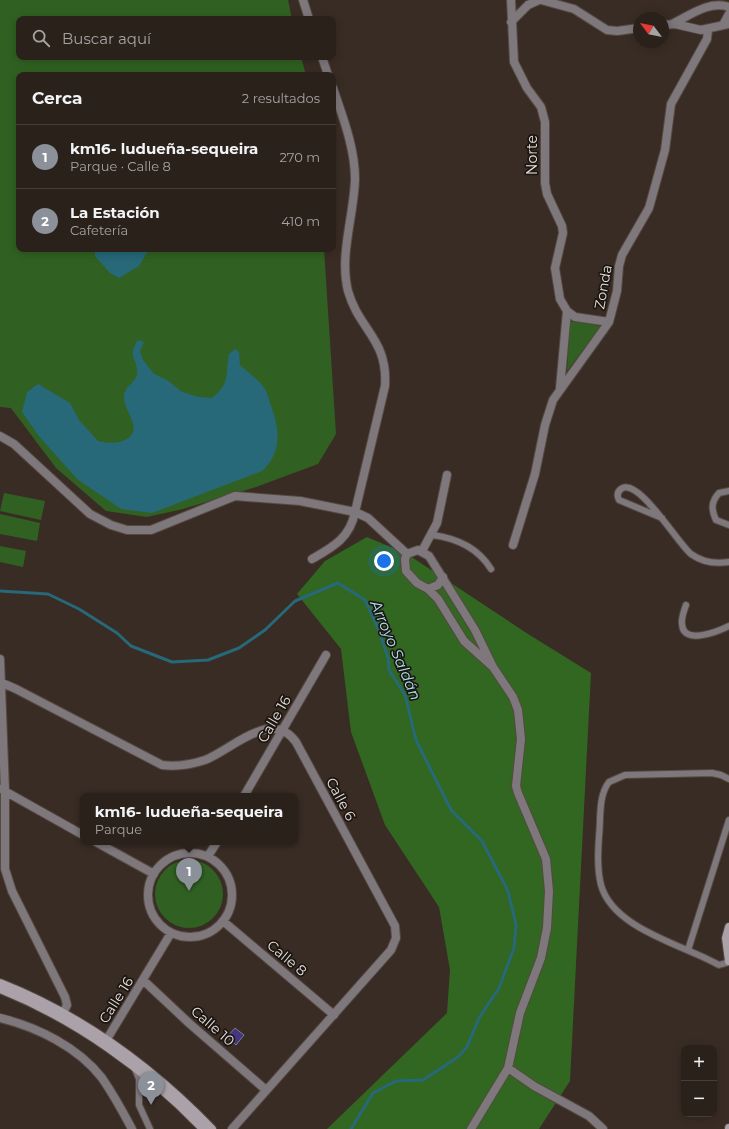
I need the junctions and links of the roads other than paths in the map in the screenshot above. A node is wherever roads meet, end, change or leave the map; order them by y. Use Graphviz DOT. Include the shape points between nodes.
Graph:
graph roads {
  1 [pos="302,0"];
  2 [pos="511,0"];
  3 [pos="540,0"];
  4 [pos="729,8"];
  5 [pos="729,14"];
  6 [pos="308,16"];
  7 [pos="511,22"];
  8 [pos="669,23"];
  9 [pos="726,24"];
  10 [pos="669,25"];
  11 [pos="633,29"];
  12 [pos="708,30"];
  13 [pos="323,60"];
  14 [pos="327,72"];
  15 [pos="336,97"];
  16 [pos="568,311"];
  17 [pos="609,322"];
  18 [pos="560,388"];
  19 [pos="0,436"];
  20 [pos="447,475"];
  21 [pos="729,492"];
  22 [pos="355,512"];
  23 [pos="662,518"];
  24 [pos="729,525"];
  25 [pos="432,535"];
  26 [pos="513,545"];
  27 [pos="422,551"];
  28 [pos="407,554"];
  29 [pos="312,559"];
  30 [pos="729,562"];
  31 [pos="491,569"];
  32 [pos="443,577"];
  33 [pos="428,589"];
  34 [pos="686,605"];
  35 [pos="729,626"];
  36 [pos="326,655"];
  37 [pos="0,659"];
  38 [pos="493,667"];
  39 [pos="1,682"];
  40 [pos="283,730"];
  41 [pos="729,779"];
  42 [pos="2,790"];
  43 [pos="246,793"];
  44 [pos="729,820"];
  45 [pos="80,833"];
  46 [pos="101,845"];
  47 [pos="214,845"];
  48 [pos="208,856"];
  49 [pos="2,863"];
  50 [pos="154,874"];
  51 [pos="223,921"];
  52 [pos="729,927"];
  53 [pos="171,933"];
  54 [pos="688,950"];
  55 [pos="729,962"];
  56 [pos="143,980"];
  57 [pos="0,983"];
  58 [pos="0,989"];
  59 [pos="63,1013"];
  60 [pos="334,1015"];
  61 [pos="0,1018"];
  62 [pos="107,1040"];
  63 [pos="508,1068"];
  64 [pos="135,1069"];
  65 [pos="266,1090"];
  66 [pos="132,1129"];
  67 [pos="150,1129"];
  68 [pos="202,1129"];
  69 [pos="212,1129"];
  70 [pos="232,1129"];
  71 [pos="471,1129"];
  72 [pos="603,1129"];
  1 -- 6 [label="street"];
  2 -- 7 [label="street, Norte"];
  3 -- 7 [label="street" via="528,5"];
  3 -- 11 [label="street" via="574,9 607,30"];
  4 -- 8 [label="street" via="724,4 710,4"];
  5 -- 9 [label="street"];
  7 -- 16 [label="street, Norte" via="512,53 516,70 544,113 545,183 547,194 562,226 555,278 560,299"];
  9 -- 12 [label="street"];
  10 -- 12 [label="street"];
  12 -- 17 [label="street, Zonda" via="707,39 671,104 665,150 649,208 622,255"];
  13 -- 14 [label="street"];
  15 -- 22 [label="street" via="349,137 354,165 345,269 348,287 357,311 380,348 386,372 385,386"];
  16 -- 17 [label="street" via="575,317"];
  16 -- 18 [label="street"];
  17 -- 18 [label="street, Zonda"];
  18 -- 26 [label="street, Zonda" via="549,411"];
  19 -- 22 [label="street" via="14,444 90,514 127,530 151,530 235,496 300,501"];
  20 -- 25 [label="street"];
  21 -- 24 [label="lane" via="719,493 713,499 712,506 716,520"];
  22 -- 28 [label="street" via="368,518"];
  22 -- 29 [label="street" via="353,521 337,544"];
  23 -- 23 [label="lane" via="645,499 628,487 619,490 619,500"];
  23 -- 30 [label="lane" via="691,554 714,563"];
  25 -- 27 [label="street"];
  25 -- 31 [label="lane" via="451,539 477,552 484,557"];
  27 -- 28 [label="street" via="414,550"];
  27 -- 32 [label="street" via="429,556"];
  28 -- 33 [label="street" via="406,571 417,583"];
  32 -- 33 [label="street" via="438,585"];
  32 -- 38 [label="street" via="475,630"];
  33 -- 38 [label="street" via="438,598 464,641"];
  34 -- 35 [label="lane" via="682,623 688,634 710,634"];
  36 -- 40 [label="street, Calle 16"];
  37 -- 39 [label="street"];
  38 -- 63 [label="street" via="513,697 518,710 521,739 516,786 546,859 549,891 544,947 522,1006"];
  39 -- 40 [label="street" via="152,761 172,766 206,759 265,728"];
  39 -- 42 [label="street"];
  40 -- 43 [label="street, Calle 16"];
  40 -- 60 [label="street, Calle 6" via="296,742 396,930 391,950"];
  41 -- 54 [label="lane" via="712,773 625,775 609,782 602,796 598,872 606,898 620,913 643,930"];
  42 -- 45 [label="street"];
  42 -- 49 [label="street"];
  44 -- 54 [label="lane"];
  46 -- 50 [label="street"];
  47 -- 48 [label="street"];
  48 -- 50 [label="street" via="184,853 161,864"];
  48 -- 51 [label="street" via="219,863 232,885 230,910"];
  49 -- 59 [label="street" via="12,891 65,997 67,1005"];
  50 -- 53 [label="street" via="149,887 148,901 152,914 160,925"];
  51 -- 53 [label="street" via="215,929 199,936 182,937"];
  51 -- 60 [label="street, Calle 8"];
  52 -- 55 [label="main road" via="726,938"];
  53 -- 56 [label="street, Calle 16"];
  54 -- 55 [label="lane" via="719,965"];
  56 -- 62 [label="street, Calle 16"];
  56 -- 65 [label="street, Calle 10"];
  57 -- 59 [label="main road"];
  58 -- 64 [label="main road" via="67,1022"];
  59 -- 62 [label="main road"];
  60 -- 65 [label="street, Calle 6"];
  61 -- 66 [label="street" via="50,1036 79,1056 101,1078"];
  62 -- 69 [label="main road" via="157,1079"];
  63 -- 71 [label="street"];
  63 -- 72 [label="street" via="534,1086 589,1116"];
  64 -- 67 [label="lane" via="139,1079 139,1105"];
  64 -- 68 [label="main road"];
  65 -- 70 [label="street, Calle 6"];
}
